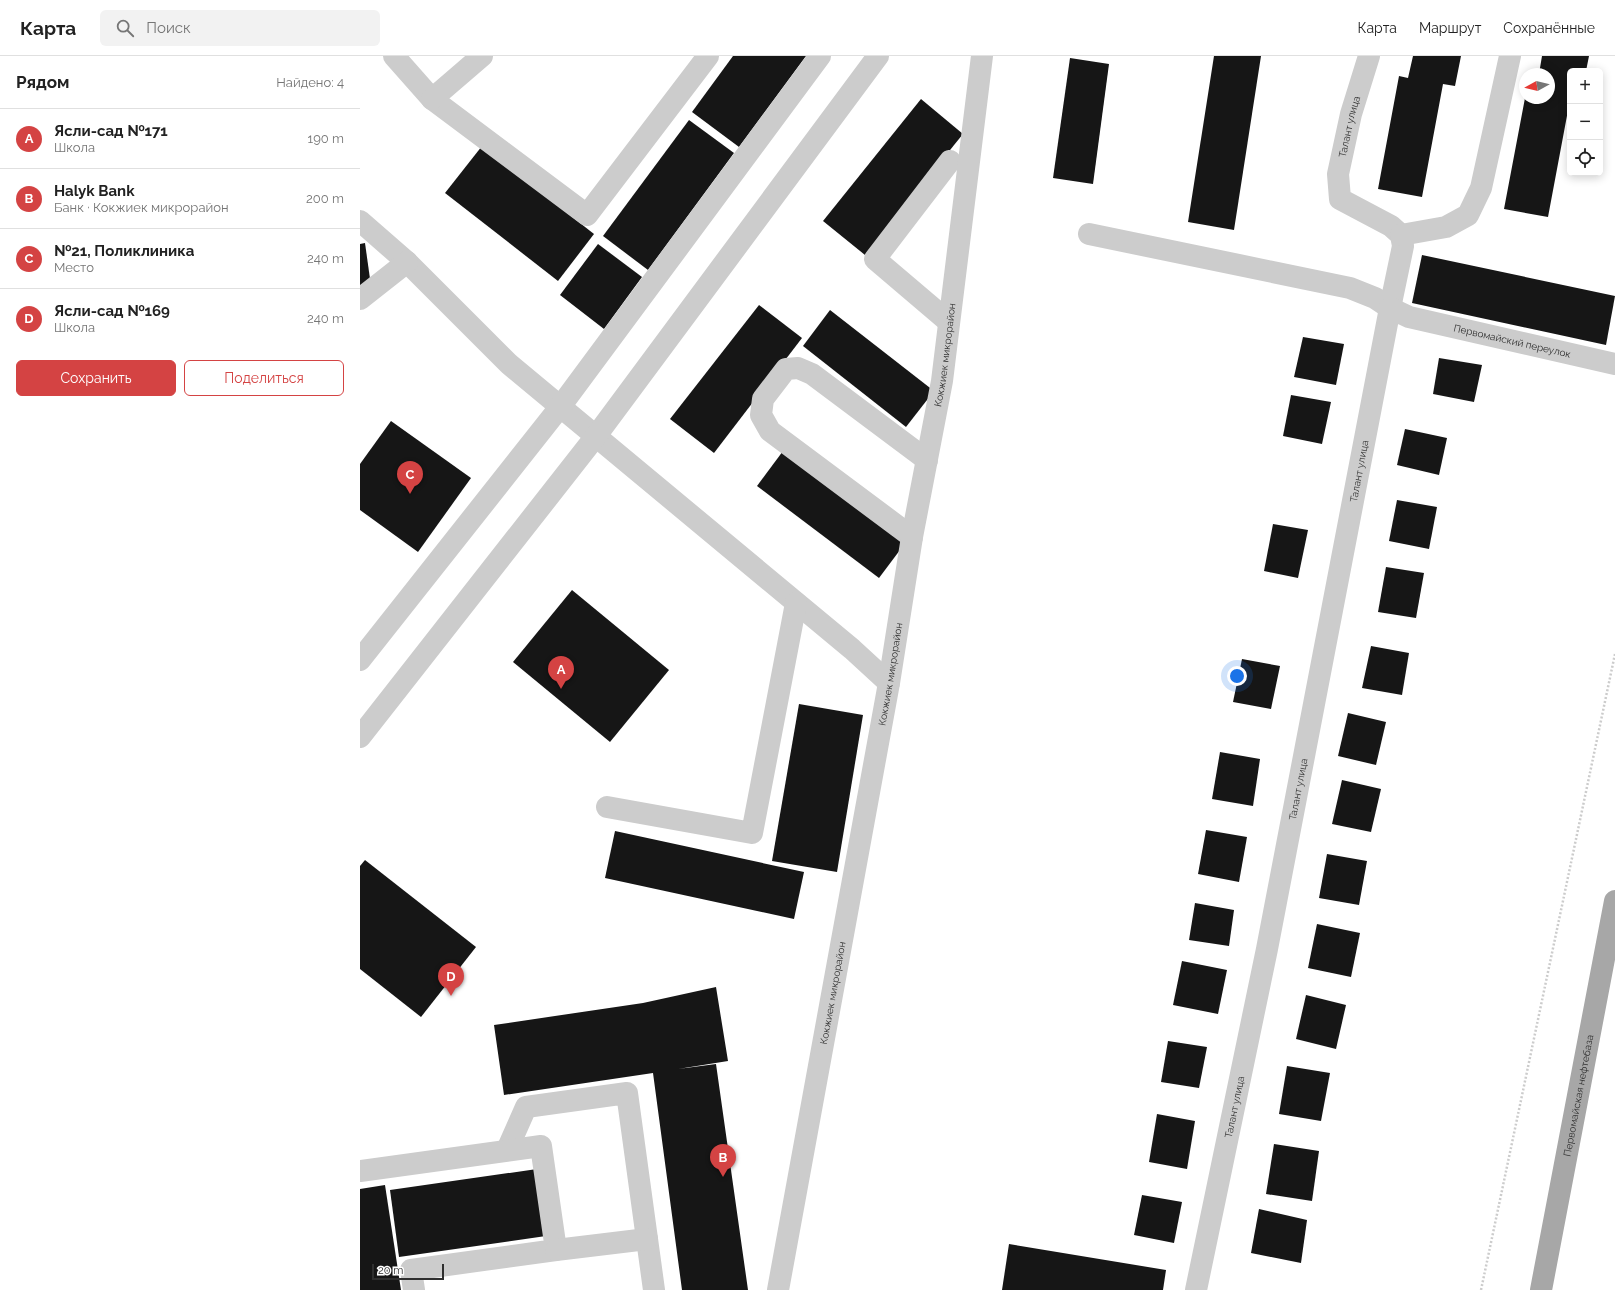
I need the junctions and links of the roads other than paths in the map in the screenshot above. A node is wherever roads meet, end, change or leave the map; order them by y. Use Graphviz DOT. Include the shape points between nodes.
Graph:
graph roads {
  1 [pos="394,56"];
  2 [pos="482,56"];
  3 [pos="708,56"];
  4 [pos="820,56"];
  5 [pos="878,56"];
  6 [pos="982,56"];
  7 [pos="1369,56"];
  8 [pos="1510,56"];
  9 [pos="432,99"];
  10 [pos="950,161"];
  11 [pos="360,221"];
  12 [pos="1089,234"];
  13 [pos="1401,235"];
  14 [pos="407,262"];
  15 [pos="360,299"];
  16 [pos="1400,313"];
  17 [pos="949,322"];
  18 [pos="1615,364"];
  19 [pos="560,407"];
  20 [pos="596,436"];
  21 [pos="927,460"];
  22 [pos="912,537"];
  23 [pos="796,603"];
  24 [pos="360,660"];
  25 [pos="889,683"];
  26 [pos="360,737"];
  27 [pos="607,807"];
  28 [pos="1615,901"];
  29 [pos="507,1150"];
  30 [pos="360,1171"];
  31 [pos="647,1239"];
  32 [pos="556,1250"];
  33 [pos="414,1290"];
  34 [pos="654,1290"];
  35 [pos="778,1290"];
  36 [pos="1196,1290"];
  37 [pos="1541,1290"];
  1 -- 9 [label="street"];
  2 -- 9 [label="street"];
  3 -- 9 [label="street" via="587,215"];
  4 -- 19 [label="street"];
  5 -- 20 [label="street"];
  6 -- 17 [label="street, Кокжиек микрорайон"];
  7 -- 13 [label="street, Талант улица" via="1351,114 1338,174 1340,199 1391,226"];
  8 -- 13 [label="street" via="1481,188 1468,215 1446,227"];
  10 -- 17 [label="street" via="875,259"];
  11 -- 14 [label="street"];
  12 -- 16 [label="street, Первомайский переулок" via="1350,288 1375,298"];
  13 -- 16 [label="street, Талант улица" via="1403,246"];
  14 -- 15 [label="street"];
  14 -- 19 [label="street" via="509,364"];
  16 -- 18 [label="street, Первомайский переулок"];
  16 -- 36 [label="street, Талант улица"];
  17 -- 21 [label="street, Кокжиек микрорайон" via="942,381"];
  19 -- 20 [label="street"];
  19 -- 24 [label="street"];
  20 -- 23 [label="street"];
  20 -- 26 [label="street"];
  21 -- 22 [label="street, Кокжиек микрорайон"];
  21 -- 22 [label="street" via="812,374 798,368 786,369 763,399 761,414 770,432"];
  22 -- 25 [label="street, Кокжиек микрорайон"];
  23 -- 25 [label="street"];
  23 -- 27 [label="street" via="752,833"];
  25 -- 35 [label="street, Кокжиек микрорайон"];
  28 -- 37 [label="main road, Первомайская нефтебаза"];
  29 -- 30 [label="street"];
  29 -- 31 [label="street" via="526,1107 627,1093"];
  29 -- 32 [label="street" via="541,1146"];
  31 -- 32 [label="street"];
  31 -- 34 [label="street"];
  32 -- 33 [label="street" via="411,1270"];
}
